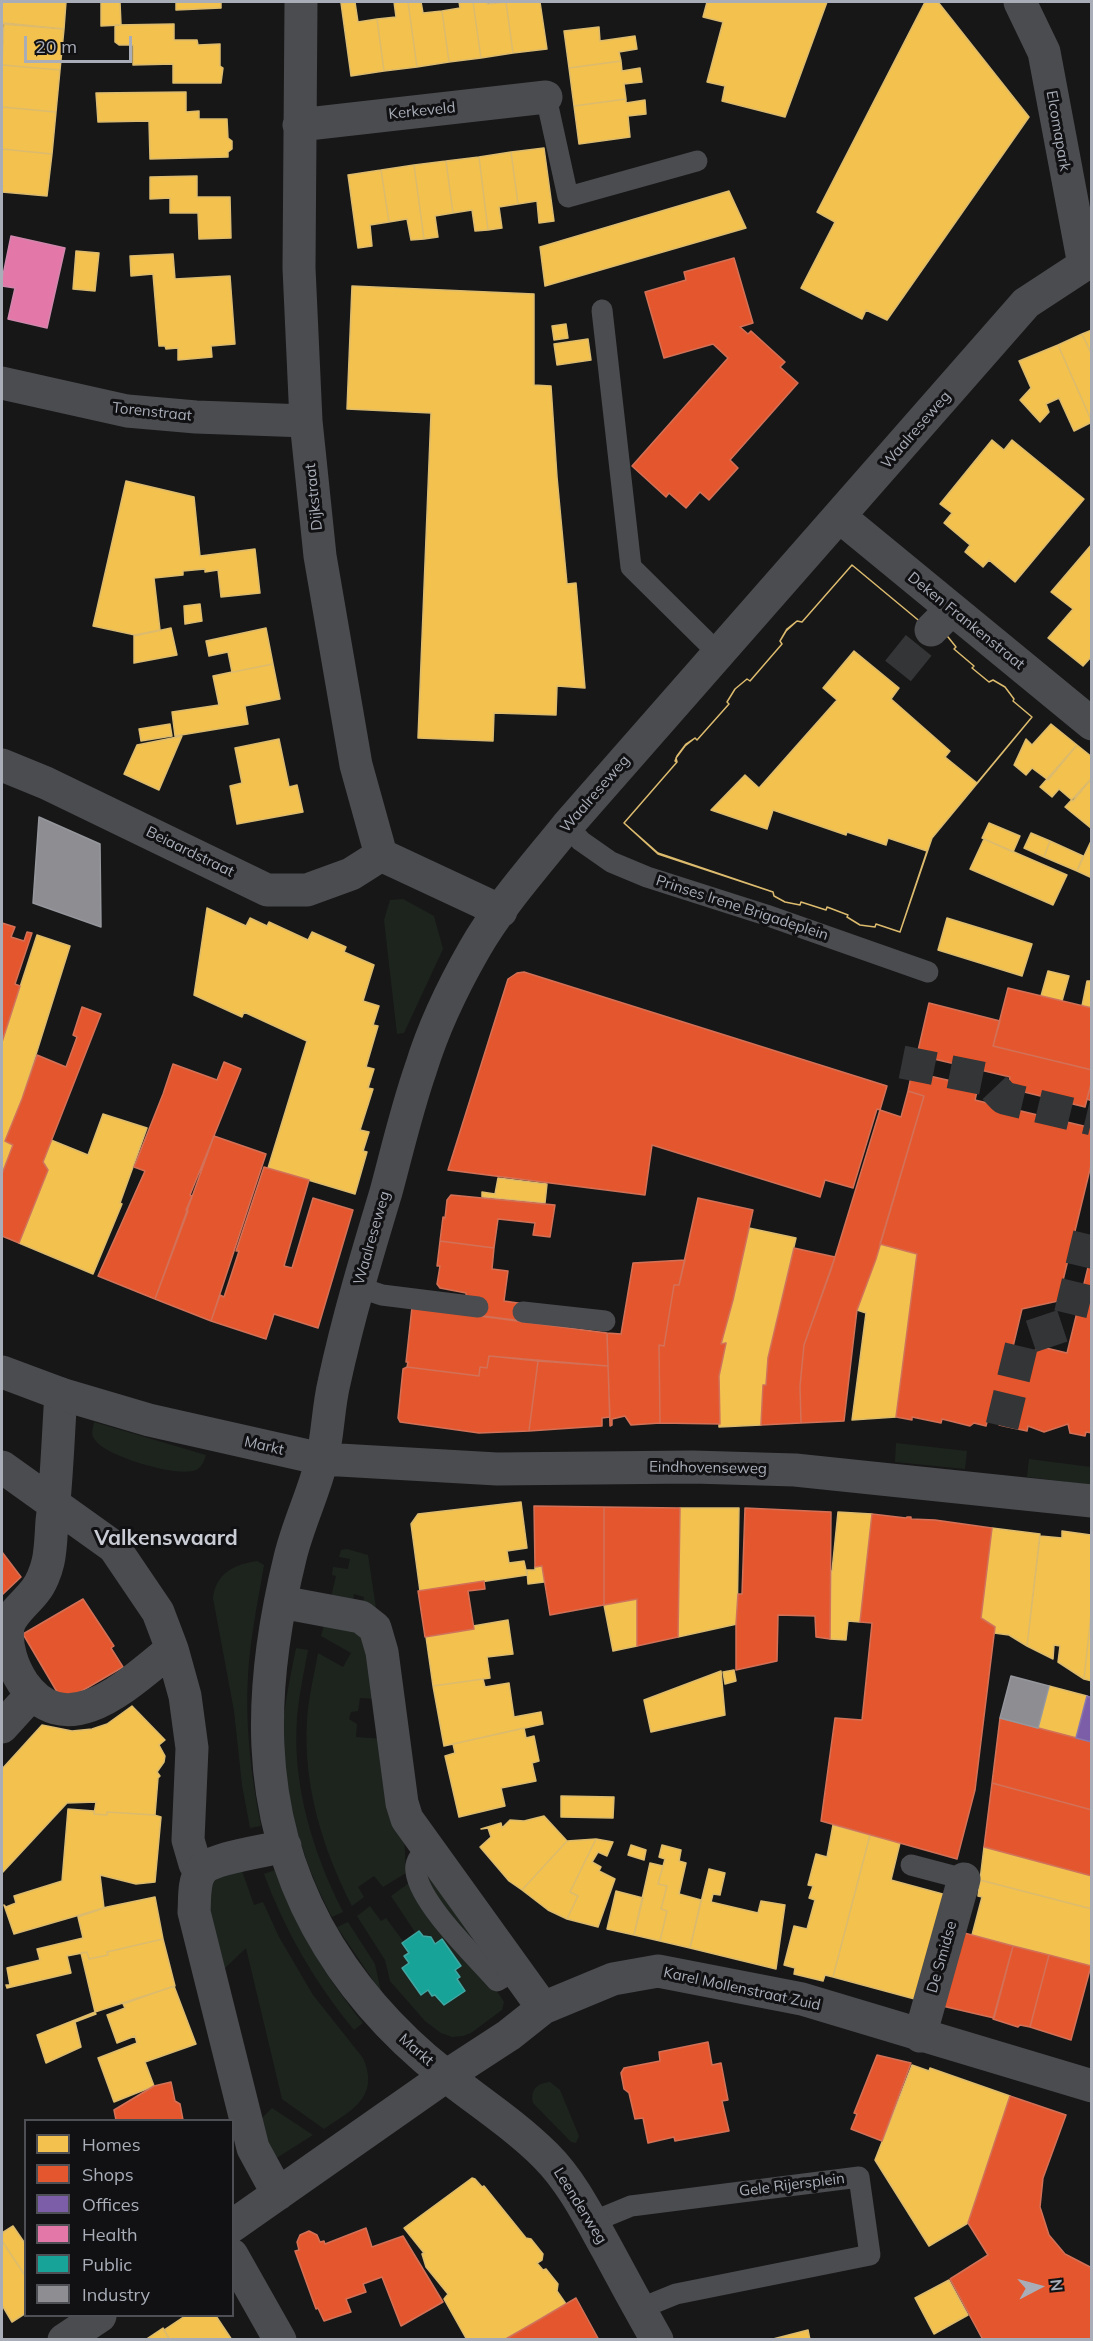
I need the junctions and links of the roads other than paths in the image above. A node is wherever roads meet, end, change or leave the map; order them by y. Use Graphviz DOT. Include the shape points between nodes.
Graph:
graph roads {
  1 [pos="301,2"];
  2 [pos="1020,2"];
  3 [pos="546,97"];
  4 [pos="299,124"];
  5 [pos="697,161"];
  6 [pos="1088,264"];
  7 [pos="602,310"];
  8 [pos="2,383"];
  9 [pos="306,421"];
  10 [pos="840,517"];
  11 [pos="718,653"];
  12 [pos="1092,724"];
  13 [pos="2,765"];
  14 [pos="567,826"];
  15 [pos="381,855"];
  16 [pos="501,911"];
  17 [pos="928,972"];
  18 [pos="358,1287"];
  19 [pos="478,1307"];
  20 [pos="523,1312"];
  21 [pos="605,1321"];
  22 [pos="2,1372"];
  23 [pos="61,1394"];
  24 [pos="322,1459"];
  25 [pos="2,1467"];
  26 [pos="1092,1502"];
  27 [pos="54,1504"];
  28 [pos="281,1602"];
  29 [pos="172,1649"];
  30 [pos="32,1694"];
  31 [pos="2,1727"];
  32 [pos="285,1846"];
  33 [pos="911,1865"];
  34 [pos="201,1871"];
  35 [pos="964,1879"];
  36 [pos="543,2008"];
  37 [pos="920,2036"];
  38 [pos="446,2076"];
  39 [pos="1092,2086"];
  40 [pos="278,2194"];
  41 [pos="592,2222"];
  42 [pos="234,2225"];
  43 [pos="234,2259"];
  44 [pos="639,2309"];
  45 [pos="98,2317"];
  46 [pos="64,2340"];
  47 [pos="280,2340"];
  48 [pos="657,2340"];
  1 -- 4 [label="street, Dijkstraat"];
  2 -- 6 [label="street, Elcomapark" via="1044,52"];
  3 -- 4 [label="street, Kerkeveld"];
  3 -- 5 [label="lane" via="568,196"];
  4 -- 9 [label="street, Dijkstraat" via="299,268"];
  6 -- 10 [label="street, Waalreseweg" via="1026,303"];
  7 -- 11 [label="lane" via="631,567"];
  8 -- 9 [label="street, Torenstraat" via="127,411"];
  9 -- 15 [label="street, Dijkstraat" via="322,567 356,765"];
  10 -- 11 [label="street, Waalreseweg"];
  10 -- 12 [label="street, Deken Frankenstraat" via="941,620"];
  11 -- 14 [label="street, Waalreseweg"];
  13 -- 15 [label="street, Beiaardstraat" via="267,890 307,890 351,874"];
  14 -- 16 [label="street, Waalreseweg"];
  14 -- 17 [label="lane, Prinses Irene Brigadeplein" via="611,862 638,873"];
  15 -- 16 [label="street"];
  16 -- 18 [label="street, Waalreseweg" via="474,949 422,1064"];
  18 -- 19 [label="lane" via="382,1295"];
  18 -- 24 [label="street, Waalreseweg" via="333,1385"];
  20 -- 21 [label="lane"];
  22 -- 23 [label="street, Markt"];
  23 -- 24 [label="street, Markt" via="149,1420"];
  23 -- 27 [label="street"];
  24 -- 26 [label="street, Eindhovenseweg" via="497,1469 795,1470"];
  24 -- 28 [label="street, Markt" via="291,1556"];
  25 -- 27 [label="street"];
  27 -- 29 [label="street" via="114,1547 158,1612"];
  27 -- 30 [label="street" via="48,1563 36,1590 8,1626 12,1663"];
  28 -- 32 [label="street, Markt" via="266,1708 273,1801"];
  28 -- 36 [label="street" via="361,1617 375,1628 407,1819"];
  29 -- 30 [label="street" via="91,1706 66,1711 46,1705"];
  29 -- 34 [label="street" via="185,1696 192,1748 188,1840"];
  30 -- 31 [label="street"];
  32 -- 34 [label="street" via="214,1862"];
  32 -- 38 [label="street, Markt" via="312,1917 342,1967 397,2034"];
  33 -- 35 [label="lane"];
  34 -- 40 [label="street" via="195,1888 194,1912 253,2148"];
  35 -- 37 [label="street, De Smidse"];
  36 -- 37 [label="street, Karel Mollenstraat Zuid" via="613,1979 658,1971 802,1999"];
  36 -- 38 [label="street, Karel Mollenstraat Zuid"];
  37 -- 39 [label="street, Karel Mollenstraat Zuid"];
  38 -- 40 [label="street, Markt"];
  38 -- 41 [label="street, Leenderweg" via="549,2158"];
  40 -- 42 [label="street, Markt"];
  41 -- 44 [label="street, Leenderweg"];
  41 -- 44 [label="lane, Gele Rijersplein" via="631,2206 859,2176 870,2255 676,2294"];
  43 -- 47 [label="street"];
  44 -- 48 [label="street, Leenderweg"];
  45 -- 46 [label="street"];
}
